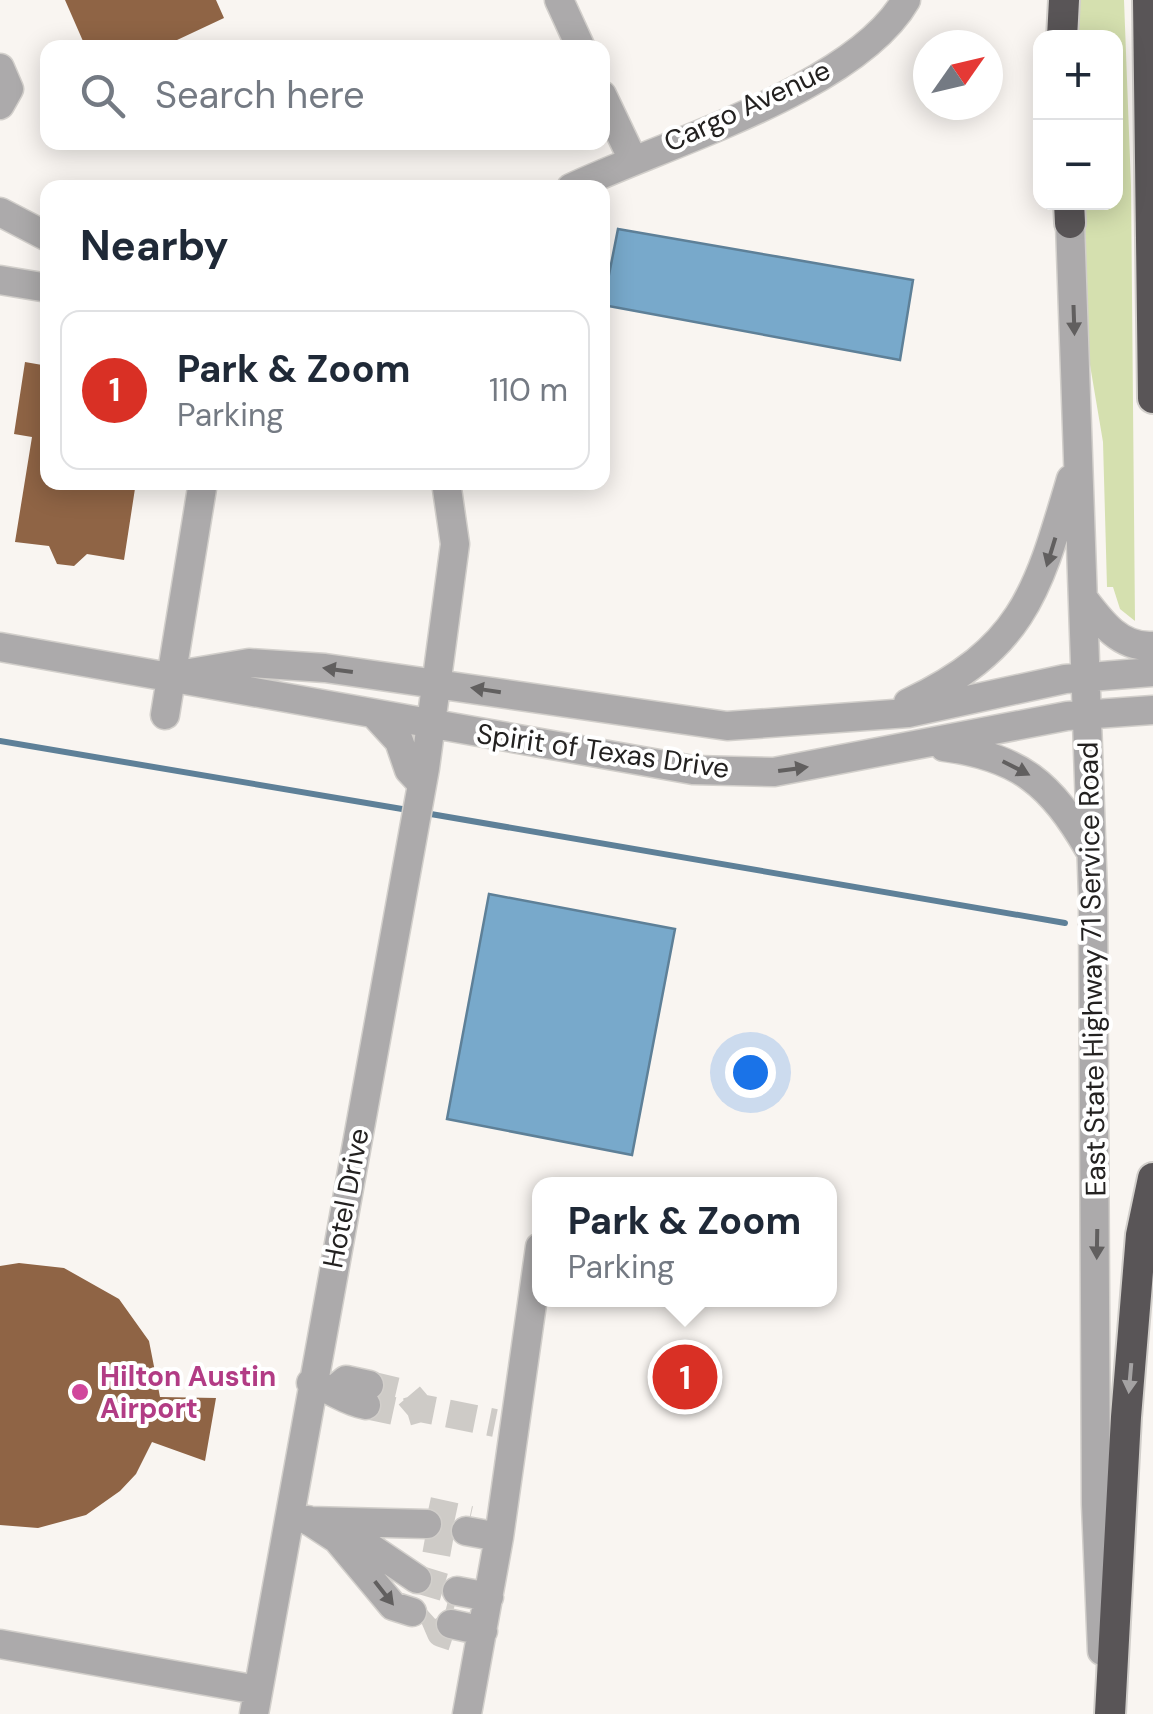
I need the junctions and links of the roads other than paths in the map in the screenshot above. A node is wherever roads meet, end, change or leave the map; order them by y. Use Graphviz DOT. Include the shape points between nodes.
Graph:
graph roads {
  1 [pos="559,0"];
  2 [pos="906,0"];
  3 [pos="1064,0"];
  4 [pos="1148,0"];
  5 [pos="1062,30"];
  6 [pos="577,40"];
  7 [pos="0,68"];
  8 [pos="0,105"];
  9 [pos="610,111"];
  10 [pos="632,158"];
  11 [pos="587,180"];
  12 [pos="0,212"];
  13 [pos="1070,213"];
  14 [pos="40,233"];
  15 [pos="0,280"];
  16 [pos="40,287"];
  17 [pos="1153,398"];
  18 [pos="1079,459"];
  19 [pos="201,490"];
  20 [pos="447,490"];
  21 [pos="1083,598"];
  22 [pos="1153,646"];
  23 [pos="0,647"];
  24 [pos="1153,672"];
  25 [pos="172,676"];
  26 [pos="1086,678"];
  27 [pos="435,682"];
  28 [pos="604,710"];
  29 [pos="1153,710"];
  30 [pos="889,712"];
  31 [pos="1087,713"];
  32 [pos="165,714"];
  33 [pos="376,717"];
  34 [pos="668,720"];
  35 [pos="429,726"];
  36 [pos="488,736"];
  37 [pos="923,744"];
  38 [pos="597,754"];
  39 [pos="658,764"];
  40 [pos="418,802"];
  41 [pos="1092,855"];
  42 [pos="1153,1178"];
  43 [pos="532,1288"];
  44 [pos="323,1386"];
  45 [pos="368,1395"];
  46 [pos="297,1519"];
  47 [pos="336,1539"];
  48 [pos="412,1612"];
  49 [pos="0,1644"];
  50 [pos="255,1702"];
  51 [pos="467,1714"];
  52 [pos="1110,1714"];
  1 -- 6 [label="street"];
  2 -- 10 [label="street, Cargo Avenue" via="868,43 832,70"];
  3 -- 5 [label="highway"];
  4 -- 17 [label="highway"];
  7 -- 8 [label="street" via="9,89"];
  9 -- 10 [label="street"];
  10 -- 11 [label="street, Cargo Avenue"];
  12 -- 14 [label="street"];
  13 -- 18 [label="street, East State Highway 71 Service Road, one-way"];
  15 -- 16 [label="street"];
  18 -- 21 [label="street, East State Highway 71 Service Road"];
  18 -- 30 [label="street, one-way" via="1047,566 1010,630 971,668"];
  19 -- 25 [label="street"];
  20 -- 27 [label="street, Hotel Drive" via="454,544"];
  21 -- 22 [label="street" via="1114,634"];
  21 -- 26 [label="street, East State Highway 71 Service Road"];
  23 -- 25 [label="street, Spirit of Texas Drive"];
  24 -- 26 [label="street, Spirit of Texas Drive"];
  27 -- 25 [label="street, Spirit of Texas Drive, one-way" via="249,663"];
  25 -- 32 [label="street"];
  25 -- 33 [label="street, Spirit of Texas Drive"];
  26 -- 30 [label="street, Spirit of Texas Drive"];
  26 -- 31 [label="street, East State Highway 71 Service Road"];
  28 -- 27 [label="street, Spirit of Texas Drive, one-way"];
  27 -- 35 [label="street, Hotel Drive"];
  28 -- 34 [label="street, Spirit of Texas Drive"];
  28 -- 38 [label="street"];
  29 -- 31 [label="street, Spirit of Texas Drive"];
  30 -- 34 [label="street, Spirit of Texas Drive" via="726,726"];
  31 -- 37 [label="street, Spirit of Texas Drive"];
  31 -- 41 [label="street, East State Highway 71 Service Road"];
  33 -- 35 [label="street, Spirit of Texas Drive"];
  33 -- 40 [label="street" via="399,741"];
  34 -- 39 [label="street"];
  35 -- 36 [label="street, Spirit of Texas Drive"];
  35 -- 40 [label="street, Hotel Drive"];
  36 -- 38 [label="street, Spirit of Texas Drive"];
  36 -- 40 [label="street" via="446,754"];
  39 -- 37 [label="street, Spirit of Texas Drive, one-way" via="774,772"];
  37 -- 41 [label="street, one-way" via="981,754 1027,772 1068,812"];
  38 -- 39 [label="street, Spirit of Texas Drive"];
  40 -- 44 [label="street, Hotel Drive"];
  41 -- 52 [label="street, East State Highway 71 Service Road, one-way" via="1096,1504 1102,1670"];
  42 -- 52 [label="highway, one-way" via="1141,1235 1126,1417"];
  43 -- 51 [label="street" via="477,1534"];
  44 -- 45 [label="street" via="343,1401"];
  44 -- 46 [label="street, Hotel Drive"];
  46 -- 47 [label="street"];
  46 -- 47 [label="street" via="418,1524 406,1546 410,1575 368,1546"];
  46 -- 50 [label="street, Hotel Drive"];
  47 -- 48 [label="street, one-way" via="393,1606"];
  49 -- 50 [label="street"];
}
